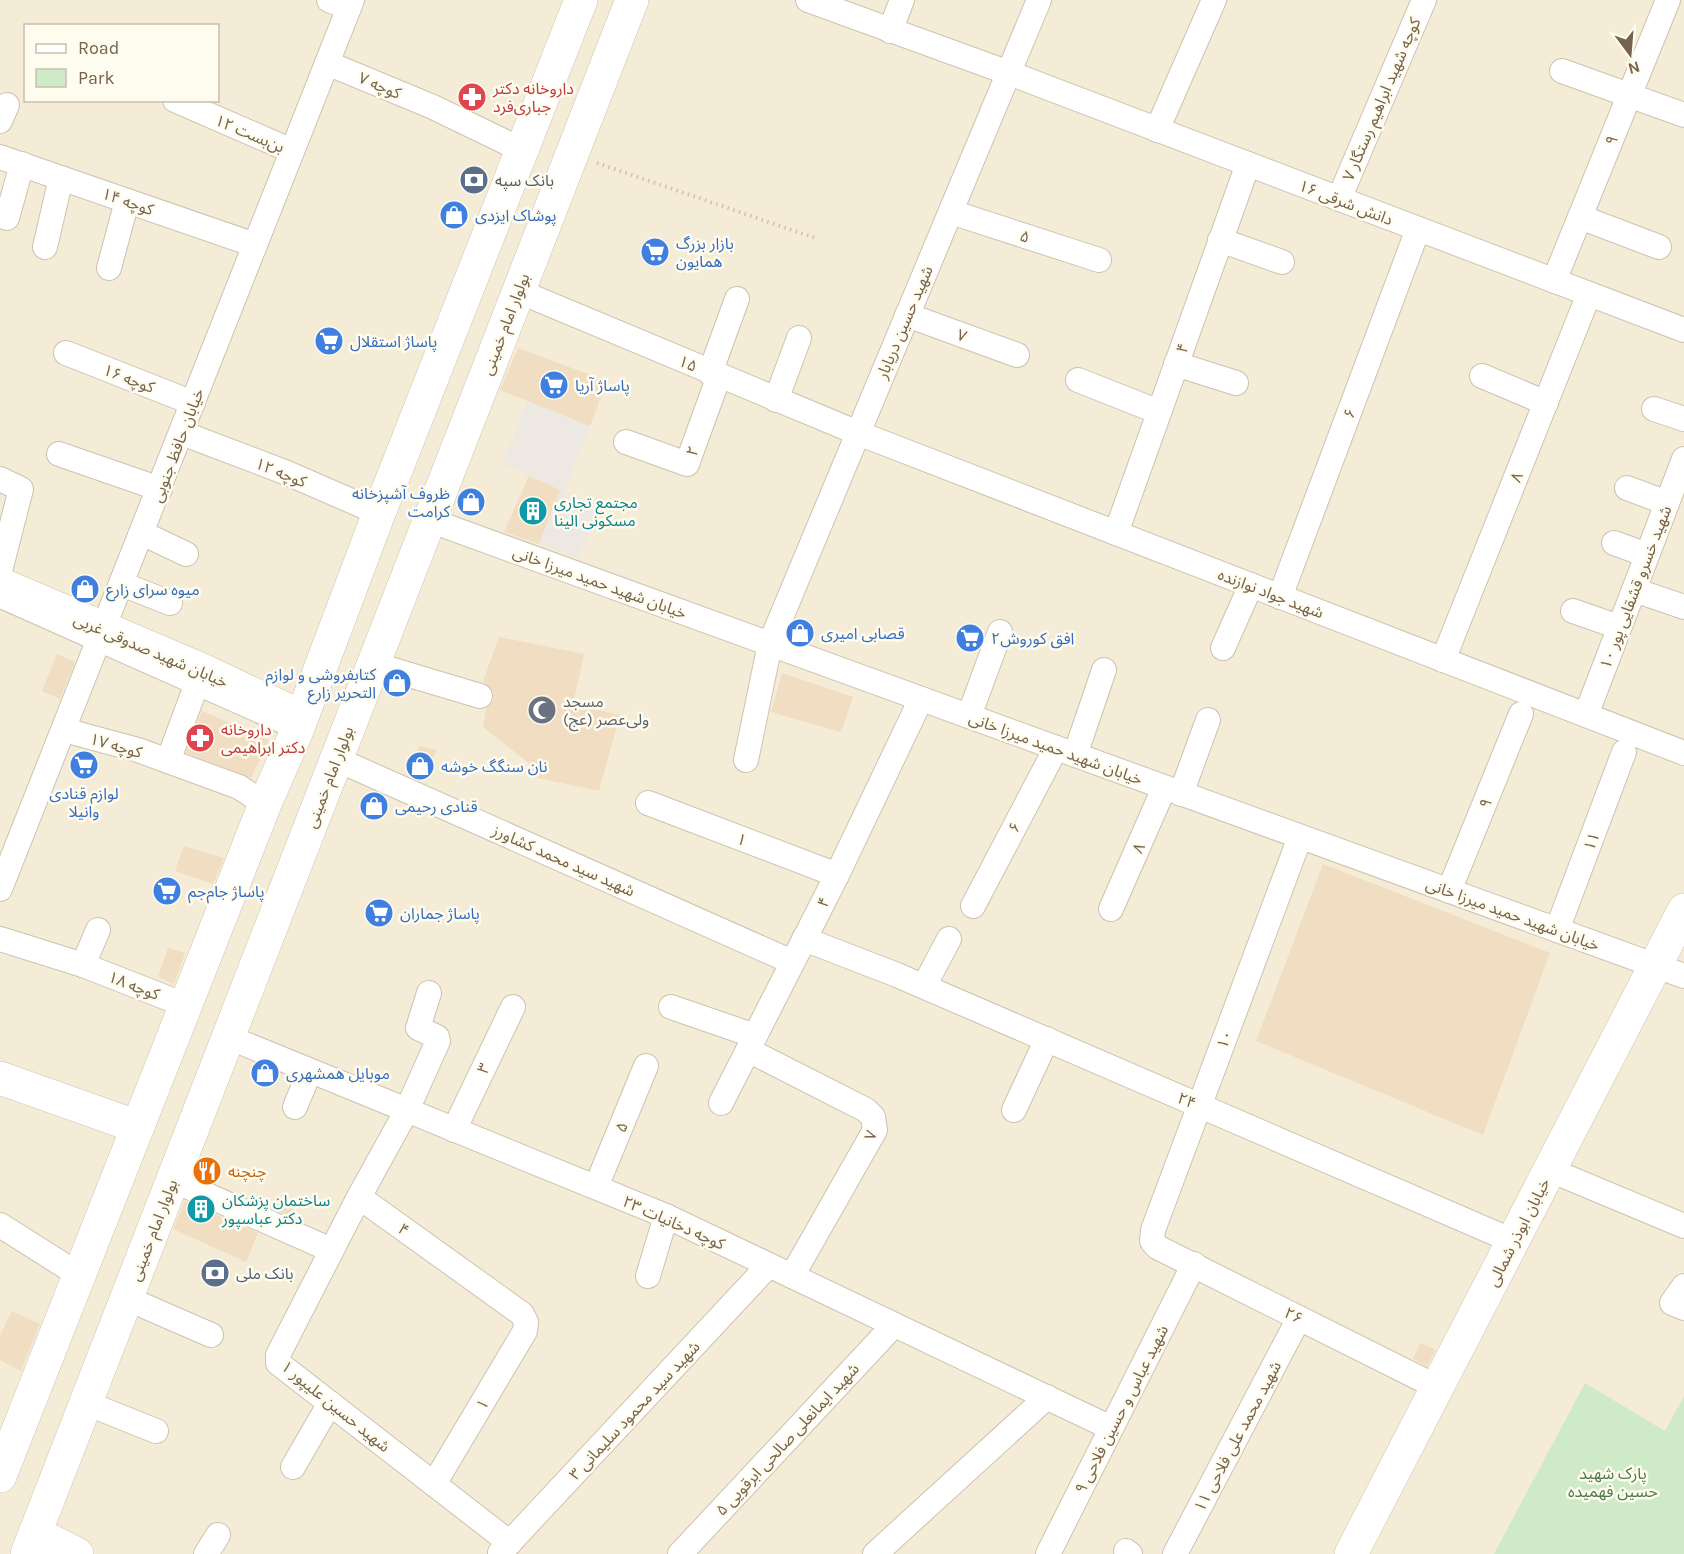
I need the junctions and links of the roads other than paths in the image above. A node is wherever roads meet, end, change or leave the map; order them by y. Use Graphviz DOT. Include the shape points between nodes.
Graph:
graph roads {
  1 [pos="632,0"];
  2 [pos="808,0"];
  3 [pos="902,0"];
  4 [pos="1039,0"];
  5 [pos="1214,0"];
  6 [pos="1424,0"];
  7 [pos="1668,0"];
  8 [pos="574,2"];
  9 [pos="343,3"];
  10 [pos="890,31"];
  11 [pos="327,63"];
  12 [pos="1563,71"];
  13 [pos="1009,73"];
  14 [pos="1629,97"];
  15 [pos="180,102"];
  16 [pos="1684,115"];
  17 [pos="1157,130"];
  18 [pos="522,150"];
  19 [pos="292,151"];
  20 [pos="11,160"];
  21 [pos="1248,164"];
  22 [pos="62,178"];
  23 [pos="1339,199"];
  24 [pos="127,201"];
  25 [pos="951,212"];
  26 [pos="1580,217"];
  27 [pos="7,218"];
  28 [pos="1418,229"];
  29 [pos="1220,240"];
  30 [pos="255,245"];
  31 [pos="45,247"];
  32 [pos="1659,247"];
  33 [pos="1099,260"];
  34 [pos="1282,262"];
  35 [pos="109,268"];
  36 [pos="1554,281"];
  37 [pos="518,291"];
  38 [pos="1589,294"];
  39 [pos="737,299"];
  40 [pos="908,315"];
  41 [pos="1684,330"];
  42 [pos="799,338"];
  43 [pos="66,353"];
  44 [pos="1017,356"];
  45 [pos="1176,364"];
  46 [pos="714,374"];
  47 [pos="1482,376"];
  48 [pos="1078,380"];
  49 [pos="1236,383"];
  50 [pos="776,400"];
  51 [pos="193,403"];
  52 [pos="1546,403"];
  53 [pos="1654,410"];
  54 [pos="1159,412"];
  55 [pos="1684,419"];
  56 [pos="182,433"];
  57 [pos="858,433"];
  58 [pos="626,442"];
  59 [pos="59,454"];
  60 [pos="1684,459"];
  61 [pos="11,484"];
  62 [pos="1627,488"];
  63 [pos="160,489"];
  64 [pos="1667,503"];
  65 [pos="380,513"];
  66 [pos="429,520"];
  67 [pos="142,533"];
  68 [pos="1116,533"];
  69 [pos="1614,543"];
  70 [pos="186,554"];
  71 [pos="1647,555"];
  72 [pos="0,571"];
  73 [pos="0,584"];
  74 [pos="122,584"];
  75 [pos="1251,585"];
  76 [pos="1634,590"];
  77 [pos="1280,597"];
  78 [pos="0,602"];
  79 [pos="170,603"];
  80 [pos="1684,607"];
  81 [pos="1573,611"];
  82 [pos="1619,627"];
  83 [pos="1000,632"];
  84 [pos="101,637"];
  85 [pos="770,644"];
  86 [pos="1223,648"];
  87 [pos="1443,660"];
  88 [pos="373,664"];
  89 [pos="1104,670"];
  90 [pos="199,679"];
  91 [pos="480,696"];
  92 [pos="921,699"];
  93 [pos="1521,714"];
  94 [pos="1586,715"];
  95 [pos="969,716"];
  96 [pos="1208,720"];
  97 [pos="299,725"];
  98 [pos="64,730"];
  99 [pos="1065,751"];
  100 [pos="1624,752"];
  101 [pos="1684,753"];
  102 [pos="336,759"];
  103 [pos="746,760"];
  104 [pos="168,761"];
  105 [pos="1173,790"];
  106 [pos="648,803"];
  107 [pos="265,804"];
  108 [pos="1300,837"];
  109 [pos="8,848"];
  110 [pos="837,875"];
  111 [pos="0,888"];
  112 [pos="1449,891"];
  113 [pos="973,906"];
  114 [pos="1111,909"];
  115 [pos="1684,910"];
  116 [pos="98,930"];
  117 [pos="1557,930"];
  118 [pos="0,939"];
  119 [pos="804,939"];
  120 [pos="948,939"];
  121 [pos="792,962"];
  122 [pos="83,965"];
  123 [pos="1670,971"];
  124 [pos="924,986"];
  125 [pos="429,993"];
  126 [pos="186,1005"];
  127 [pos="513,1006"];
  128 [pos="671,1007"];
  129 [pos="228,1037"];
  130 [pos="1047,1040"];
  131 [pos="751,1043"];
  132 [pos="646,1066"];
  133 [pos="310,1071"];
  134 [pos="0,1078"];
  135 [pos="720,1103"];
  136 [pos="1199,1105"];
  137 [pos="295,1107"];
  138 [pos="407,1110"];
  139 [pos="1014,1110"];
  140 [pos="138,1127"];
  141 [pos="454,1130"];
  142 [pos="1550,1170"];
  143 [pos="173,1180"];
  144 [pos="596,1187"];
  145 [pos="359,1197"];
  146 [pos="666,1216"];
  147 [pos="0,1225"];
  148 [pos="1684,1226"];
  149 [pos="1152,1241"];
  150 [pos="1513,1241"];
  151 [pos="331,1250"];
  152 [pos="1194,1264"];
  153 [pos="769,1265"];
  154 [pos="79,1275"];
  155 [pos="648,1276"];
  156 [pos="792,1276"];
  157 [pos="126,1298"];
  158 [pos="1299,1318"];
  159 [pos="526,1322"];
  160 [pos="894,1325"];
  161 [pos="211,1335"];
  162 [pos="1437,1387"];
  163 [pos="1047,1397"];
  164 [pos="86,1403"];
  165 [pos="330,1403"];
  166 [pos="1111,1428"];
  167 [pos="156,1431"];
  168 [pos="293,1467"];
  169 [pos="0,1476"];
  170 [pos="434,1484"];
  171 [pos="31,1543"];
  172 [pos="504,1548"];
  173 [pos="77,1554"];
  174 [pos="680,1554"];
  175 [pos="875,1554"];
  176 [pos="1048,1554"];
  177 [pos="1175,1554"];
  178 [pos="1351,1554"];
  1 -- 37 [label="main road, بولوار امام خمینی"];
  2 -- 10 [label="street, دانش شرقی ۱۶"];
  3 -- 10 [label="street"];
  4 -- 13 [label="street, شهید حسین دریابار"];
  5 -- 17 [label="street"];
  6 -- 23 [label="street, کوچه شهید ابراهیم رستگار ۷"];
  7 -- 14 [label="street, ۹"];
  8 -- 18 [label="main road"];
  9 -- 11 [label="street, خیابان حافظ جنوبی"];
  10 -- 13 [label="street, دانش شرقی ۱۶"];
  11 -- 18 [label="street, کوچه ۷" via="433,107"];
  11 -- 19 [label="street, خیابان حافظ جنوبی"];
  12 -- 14 [label="street"];
  13 -- 17 [label="street, دانش شرقی ۱۶"];
  13 -- 25 [label="street, شهید حسین دریابار"];
  14 -- 16 [label="street"];
  14 -- 26 [label="street, ۹"];
  15 -- 19 [label="street, بن‌بست ۱۲"];
  17 -- 21 [label="street, دانش شرقی ۱۶"];
  18 -- 65 [label="main road"];
  19 -- 30 [label="street, خیابان حافظ جنوبی"];
  20 -- 22 [label="street, کوچه ۱۴"];
  20 -- 27 [label="street"];
  21 -- 23 [label="street, دانش شرقی ۱۶"];
  21 -- 29 [label="street, ۴"];
  22 -- 24 [label="street, کوچه ۱۴"];
  22 -- 31 [label="street"];
  23 -- 28 [label="street, دانش شرقی ۱۶"];
  24 -- 30 [label="street, کوچه ۱۴"];
  24 -- 35 [label="street"];
  25 -- 33 [label="street, ۵"];
  25 -- 40 [label="street, شهید حسین دریابار"];
  26 -- 32 [label="street"];
  26 -- 36 [label="street, ۹"];
  28 -- 36 [label="street, دانش شرقی ۱۶"];
  28 -- 77 [label="street, ۶"];
  29 -- 34 [label="street"];
  29 -- 45 [label="street, ۴"];
  30 -- 51 [label="street, خیابان حافظ جنوبی"];
  36 -- 38 [label="street, دانش شرقی ۱۶"];
  37 -- 46 [label="street, ۱۵"];
  37 -- 66 [label="main road, بولوار امام خمینی"];
  38 -- 41 [label="street, دانش شرقی ۱۶"];
  38 -- 52 [label="street, ۸"];
  39 -- 46 [label="street"];
  40 -- 44 [label="street, ۷"];
  40 -- 57 [label="street, شهید حسین دریابار"];
  42 -- 50 [label="street"];
  43 -- 51 [label="street, کوچه ۱۶"];
  45 -- 49 [label="street"];
  45 -- 54 [label="street, ۴"];
  46 -- 50 [label="street, ۱۵"];
  46 -- 58 [label="street, ۲" via="687,464"];
  47 -- 52 [label="street"];
  48 -- 54 [label="street"];
  50 -- 57 [label="street, ۱۵"];
  51 -- 56 [label="street, خیابان حافظ جنوبی"];
  52 -- 87 [label="street, ۸"];
  53 -- 55 [label="street"];
  54 -- 68 [label="street, ۴"];
  56 -- 63 [label="street, خیابان حافظ جنوبی"];
  56 -- 65 [label="street, کوچه ۱۲"];
  57 -- 68 [label="street, شهید جواد نوازنده"];
  57 -- 85 [label="street, شهید حسین دریابار"];
  59 -- 63 [label="street"];
  60 -- 64 [label="street, شهید خسرو قشقایی پور ۱۰"];
  61 -- 72 [label="street"];
  62 -- 64 [label="street"];
  63 -- 67 [label="street, خیابان حافظ جنوبی"];
  64 -- 71 [label="street, شهید خسرو قشقایی پور ۱۰"];
  65 -- 97 [label="main road"];
  66 -- 85 [label="street, خیابان شهید حمید میرزا خانی"];
  66 -- 88 [label="main road, بولوار امام خمینی"];
  67 -- 70 [label="street"];
  67 -- 74 [label="street, خیابان حافظ جنوبی"];
  68 -- 75 [label="street, شهید جواد نوازنده"];
  69 -- 71 [label="street"];
  71 -- 76 [label="street, شهید خسرو قشقایی پور ۱۰"];
  73 -- 84 [label="main road, خیابان شهید صدوقی غربی"];
  74 -- 79 [label="street"];
  74 -- 84 [label="street, خیابان حافظ جنوبی"];
  75 -- 77 [label="street, شهید جواد نوازنده"];
  75 -- 86 [label="street"];
  76 -- 80 [label="street"];
  76 -- 82 [label="street, شهید خسرو قشقایی پور ۱۰"];
  77 -- 87 [label="street, شهید جواد نوازنده"];
  78 -- 84 [label="lane"];
  81 -- 82 [label="street"];
  82 -- 94 [label="street, شهید خسرو قشقایی پور ۱۰"];
  83 -- 95 [label="street"];
  84 -- 90 [label="main road, خیابان شهید صدوقی غربی"];
  84 -- 98 [label="street, خیابان حافظ جنوبی"];
  85 -- 92 [label="street, خیابان شهید حمید میرزا خانی"];
  85 -- 103 [label="street"];
  87 -- 94 [label="street, شهید جواد نوازنده"];
  88 -- 91 [label="street"];
  88 -- 102 [label="main road, بولوار امام خمینی"];
  89 -- 99 [label="street"];
  90 -- 97 [label="main road, خیابان شهید صدوقی غربی"];
  90 -- 104 [label="street"];
  92 -- 95 [label="street, خیابان شهید حمید میرزا خانی"];
  92 -- 110 [label="street, ۴"];
  93 -- 112 [label="street, ۹"];
  94 -- 101 [label="street, شهید جواد نوازنده"];
  95 -- 99 [label="street, خیابان شهید حمید میرزا خانی"];
  96 -- 105 [label="street"];
  97 -- 107 [label="main road"];
  98 -- 104 [label="street, کوچه ۱۷"];
  98 -- 109 [label="street, خیابان حافظ جنوبی"];
  99 -- 105 [label="street, خیابان شهید حمید میرزا خانی"];
  99 -- 113 [label="street, ۶"];
  100 -- 117 [label="street, ۱۱"];
  102 -- 121 [label="street, شهید سید محمد کشاورز"];
  102 -- 129 [label="main road, بولوار امام خمینی"];
  104 -- 107 [label="street" via="239,787"];
  105 -- 108 [label="street, خیابان شهید حمید میرزا خانی"];
  105 -- 114 [label="street, ۸"];
  106 -- 110 [label="street, ۱"];
  107 -- 126 [label="main road"];
  108 -- 112 [label="street, خیابان شهید حمید میرزا خانی"];
  108 -- 136 [label="street, ۱۰"];
  109 -- 111 [label="street, خیابان حافظ جنوبی"];
  110 -- 119 [label="street, ۴"];
  112 -- 117 [label="street, خیابان شهید حمید میرزا خانی"];
  115 -- 123 [label="main road, خیابان ابوذر شمالی"];
  116 -- 122 [label="street"];
  117 -- 123 [label="street, خیابان شهید حمید میرزا خانی"];
  118 -- 122 [label="street, کوچه ۱۸"];
  119 -- 121 [label="street, ۴"];
  119 -- 124 [label="street, ۲۴"];
  120 -- 124 [label="street"];
  121 -- 131 [label="street, ۴"];
  122 -- 126 [label="street, کوچه ۱۸"];
  123 -- 142 [label="main road, خیابان ابوذر شمالی"];
  124 -- 130 [label="street, ۲۴"];
  125 -- 138 [label="street" via="418,1028 438,1041"];
  126 -- 140 [label="main road"];
  127 -- 141 [label="street, ۳"];
  128 -- 131 [label="street"];
  129 -- 133 [label="street, کوچه دخانیات ۲۳"];
  129 -- 143 [label="main road, بولوار امام خمینی"];
  130 -- 136 [label="street, ۲۴"];
  130 -- 139 [label="street"];
  131 -- 135 [label="street, ۴"];
  131 -- 156 [label="street, ۷" via="873,1117 875,1130"];
  132 -- 144 [label="street, ۵"];
  133 -- 137 [label="street"];
  133 -- 138 [label="street, کوچه دخانیات ۲۳"];
  134 -- 140 [label="main road"];
  136 -- 149 [label="street, ۱۰"];
  136 -- 150 [label="street, ۲۴"];
  138 -- 141 [label="street, کوچه دخانیات ۲۳"];
  138 -- 145 [label="street"];
  140 -- 154 [label="main road"];
  141 -- 144 [label="street, کوچه دخانیات ۲۳"];
  142 -- 148 [label="street"];
  142 -- 150 [label="main road, خیابان ابوذر شمالی"];
  143 -- 151 [label="street"];
  143 -- 157 [label="main road, بولوار امام خمینی"];
  144 -- 146 [label="street, کوچه دخانیات ۲۳"];
  145 -- 151 [label="street, شهید حسین علیپور ۱"];
  145 -- 159 [label="street, ۴" via="522,1314"];
  146 -- 153 [label="street, کوچه دخانیات ۲۳"];
  146 -- 155 [label="street"];
  147 -- 154 [label="street"];
  149 -- 152 [label="street, ۲۶"];
  150 -- 162 [label="main road, خیابان ابوذر شمالی"];
  151 -- 165 [label="street, شهید حسین علیپور ۱" via="278,1354 278,1363"];
  152 -- 158 [label="street, ۲۶"];
  152 -- 166 [label="street, شهید عباس و حسین فلاحی ۹"];
  153 -- 156 [label="street, کوچه دخانیات ۲۳"];
  153 -- 172 [label="street, شهید سید محمود سلیمانی ۳"];
  154 -- 169 [label="main road"];
  156 -- 160 [label="street, کوچه دخانیات ۲۳"];
  157 -- 161 [label="street"];
  157 -- 164 [label="main road, بولوار امام خمینی"];
  158 -- 162 [label="street, ۲۶"];
  158 -- 177 [label="street, شهید محمد علی فلاحی ۱۱"];
  159 -- 170 [label="street, ۱" via="525,1331"];
  160 -- 163 [label="street, کوچه دخانیات ۲۳"];
  160 -- 174 [label="street, شهید ایمانعلی صالحی ابرقویی ۵"];
  162 -- 178 [label="main road, خیابان ابوذر شمالی"];
  163 -- 166 [label="street, کوچه دخانیات ۲۳"];
  163 -- 175 [label="street"];
  164 -- 167 [label="street"];
  164 -- 171 [label="main road, بولوار امام خمینی"];
  165 -- 168 [label="street"];
  165 -- 170 [label="street, شهید حسین علیپور ۱"];
  166 -- 176 [label="street, شهید عباس و حسین فلاحی ۹"];
  170 -- 172 [label="street, شهید حسین علیپور ۱"];
  171 -- 173 [label="main road"];
}
